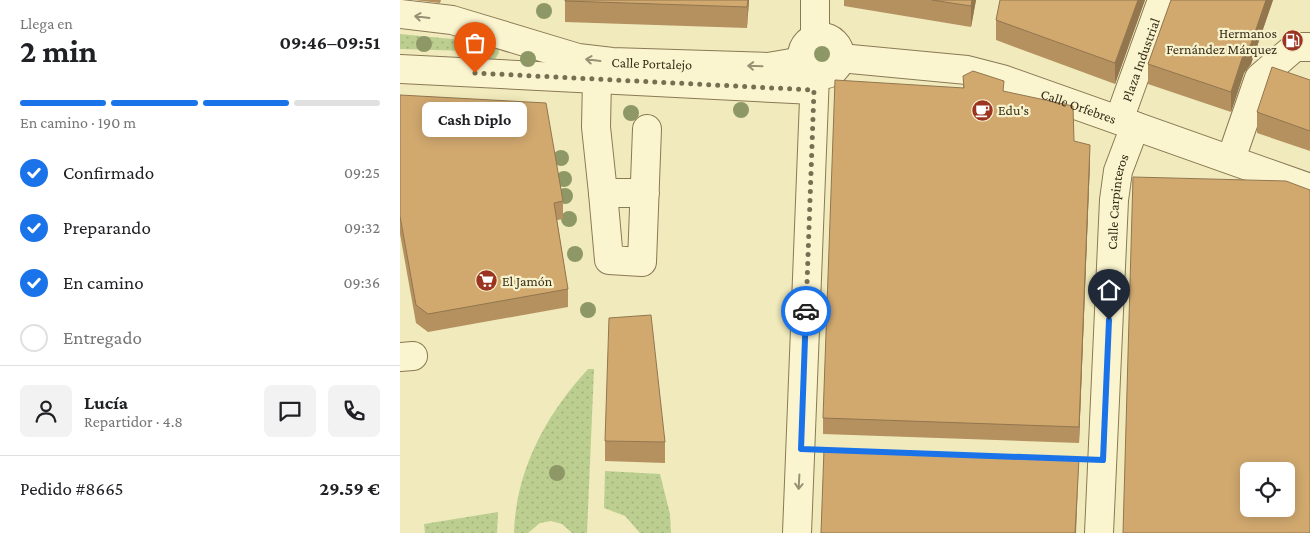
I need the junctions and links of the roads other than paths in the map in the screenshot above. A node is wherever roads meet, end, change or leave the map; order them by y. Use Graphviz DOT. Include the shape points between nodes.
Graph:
graph roads {
  1 [pos="815,0"];
  2 [pos="1162,0"];
  3 [pos="453,10"];
  4 [pos="400,14"];
  5 [pos="503,36"];
  6 [pos="1310,47"];
  7 [pos="812,66"];
  8 [pos="400,69"];
  9 [pos="494,74"];
  10 [pos="597,79"];
  11 [pos="1127,123"];
  12 [pos="647,129"];
  13 [pos="1231,159"];
  14 [pos="1310,188"];
  15 [pos="603,193"];
  16 [pos="644,193"];
  17 [pos="801,449"];
  18 [pos="830,450"];
  19 [pos="1073,459"];
  20 [pos="1103,460"];
  21 [pos="797,533"];
  22 [pos="1099,533"];
  1 -- 7 [label="street"];
  2 -- 11 [label="street, Plaza Industrial"];
  3 -- 4 [label="street, Calle Portalejo, one-way"];
  3 -- 5 [label="street, Calle Portalejo"];
  7 -- 5 [label="street, Calle Portalejo, one-way" via="612,62 578,58"];
  5 -- 9 [label="street" via="506,54"];
  6 -- 13 [label="street" via="1295,46 1259,78"];
  7 -- 10 [label="street, Calle Portalejo"];
  7 -- 11 [label="street, Calle Orfebres" via="820,75 836,68 840,58 967,70"];
  7 -- 17 [label="street"];
  8 -- 9 [label="street, Calle Portalejo"];
  9 -- 10 [label="street, Calle Portalejo"];
  10 -- 15 [label="street" via="596,127"];
  11 -- 13 [label="street, Calle Orfebres"];
  11 -- 20 [label="street, Calle Carpinteros" via="1114,200"];
  12 -- 16 [label="street"];
  13 -- 14 [label="street, Calle Orfebres"];
  15 -- 16 [label="street"];
  15 -- 16 [label="street" via="609,260 642,262"];
  17 -- 18 [label="street"];
  17 -- 21 [label="street, one-way"];
  19 -- 20 [label="street"];
  20 -- 22 [label="street, Calle Carpinteros"];
}
